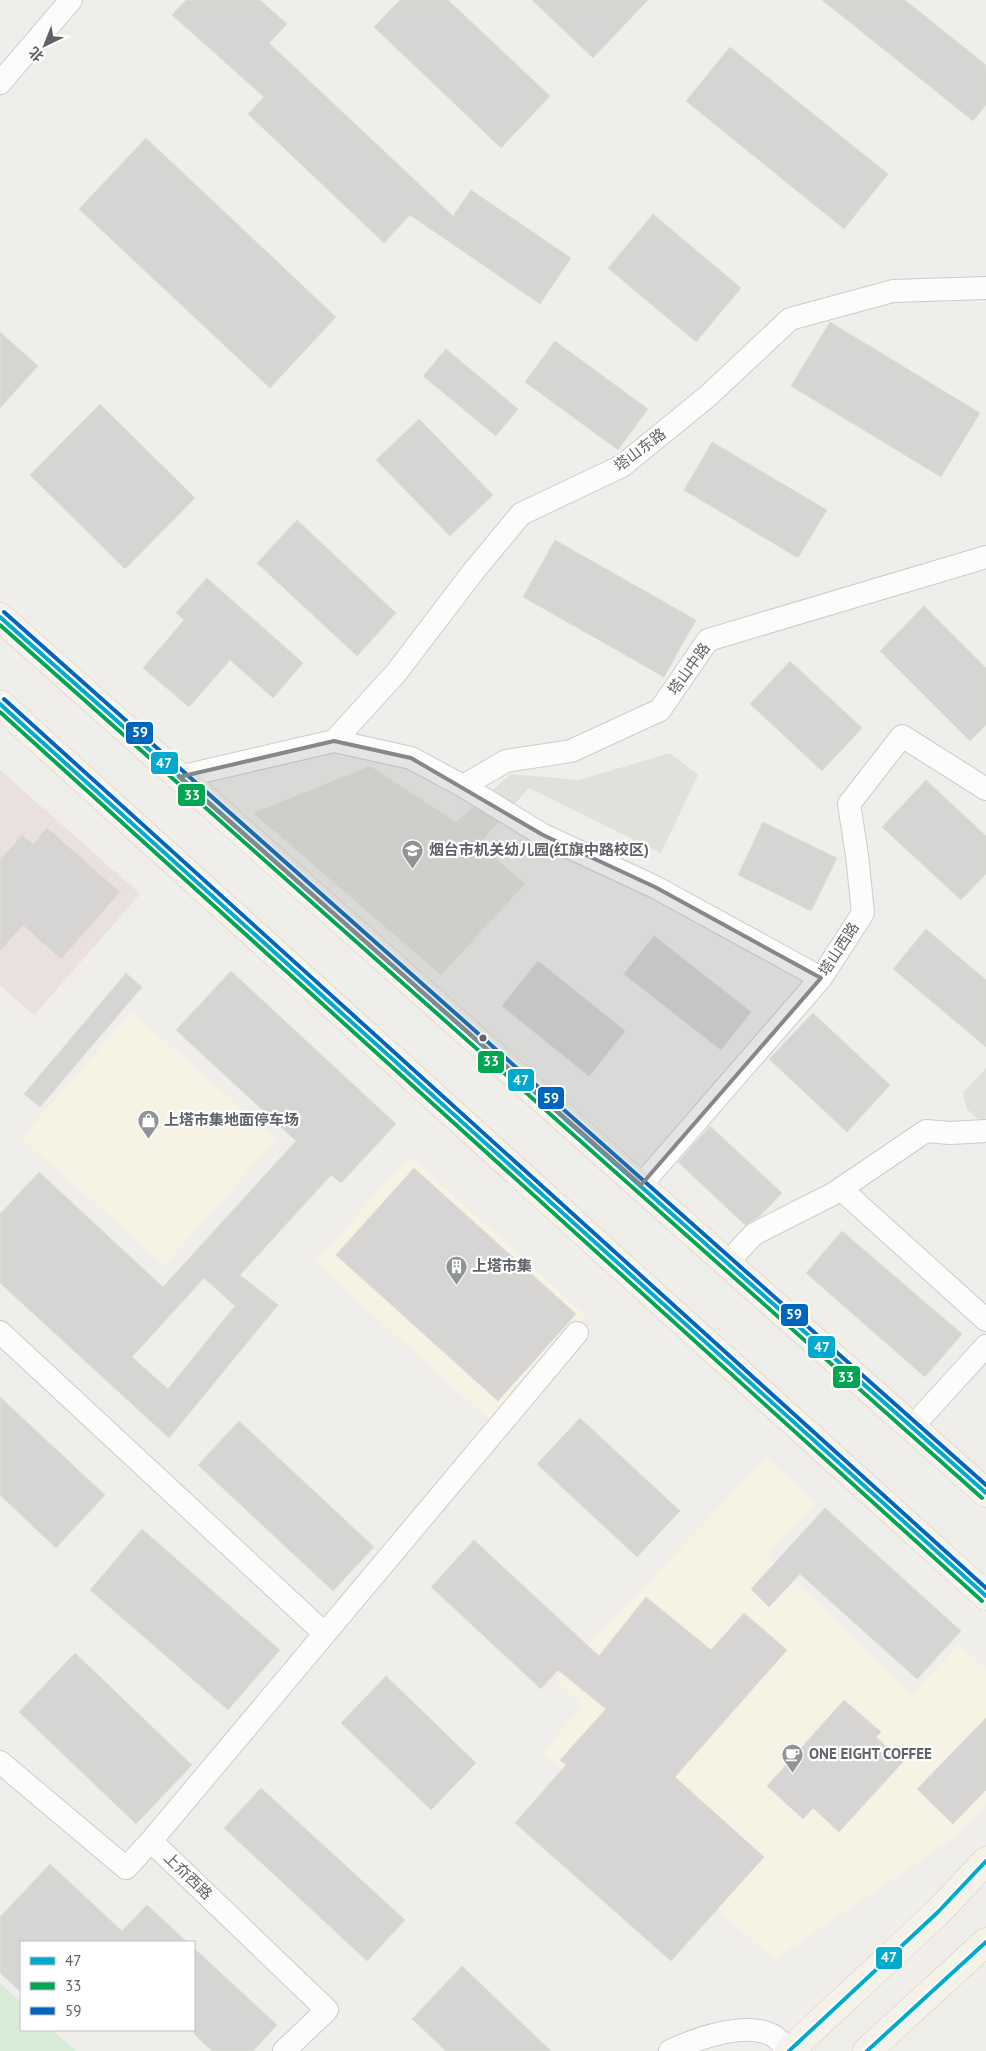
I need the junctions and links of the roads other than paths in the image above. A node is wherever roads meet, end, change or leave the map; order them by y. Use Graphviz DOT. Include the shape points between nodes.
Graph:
graph roads {
  1 [pos="71,0"];
  2 [pos="0,83"];
  3 [pos="986,288"];
  4 [pos="986,557"];
  5 [pos="0,617"];
  6 [pos="0,704"];
  7 [pos="334,741"];
  8 [pos="179,777"];
  9 [pos="463,786"];
  10 [pos="986,789"];
  11 [pos="821,978"];
  12 [pos="986,1130"];
  13 [pos="641,1185"];
  14 [pos="841,1189"];
  15 [pos="727,1263"];
  16 [pos="986,1320"];
  17 [pos="0,1332"];
  18 [pos="577,1333"];
  19 [pos="986,1346"];
  20 [pos="912,1427"];
  21 [pos="986,1493"];
  22 [pos="986,1596"];
  23 [pos="325,1634"];
  24 [pos="0,1762"];
  25 [pos="151,1840"];
  26 [pos="986,1861"];
  27 [pos="986,1942"];
  28 [pos="284,2051"];
  29 [pos="670,2051"];
  30 [pos="789,2051"];
  31 [pos="867,2051"];
  1 -- 2 [label="street"];
  3 -- 7 [label="street, 塔山东路" via="893,291 790,319 708,396 622,466 521,514 396,673"];
  4 -- 9 [label="street, 塔山中路" via="708,640 660,710 570,751 506,761"];
  5 -- 8 [label="main road"];
  6 -- 22 [label="main road"];
  7 -- 8 [label="street"];
  7 -- 9 [label="street" via="411,758"];
  8 -- 13 [label="main road"];
  9 -- 11 [label="street" via="543,835 654,888"];
  10 -- 11 [label="street, 塔山西路" via="902,736 849,804 863,914"];
  11 -- 13 [label="street, 塔山西路"];
  12 -- 14 [label="street" via="950,1134 926,1131"];
  13 -- 15 [label="main road"];
  14 -- 15 [label="street" via="754,1234"];
  14 -- 16 [label="street"];
  15 -- 20 [label="main road"];
  17 -- 23 [label="street"];
  18 -- 23 [label="street"];
  19 -- 20 [label="street"];
  20 -- 21 [label="main road"];
  23 -- 25 [label="street"];
  24 -- 25 [label="street, 上夼西路" via="126,1868"];
  25 -- 28 [label="street, 上夼西路" via="327,2010"];
  26 -- 30 [label="main road" via="938,1912"];
  27 -- 31 [label="main road"];
  29 -- 30 [label="street" via="720,2032 758,2030 773,2035"];
}
